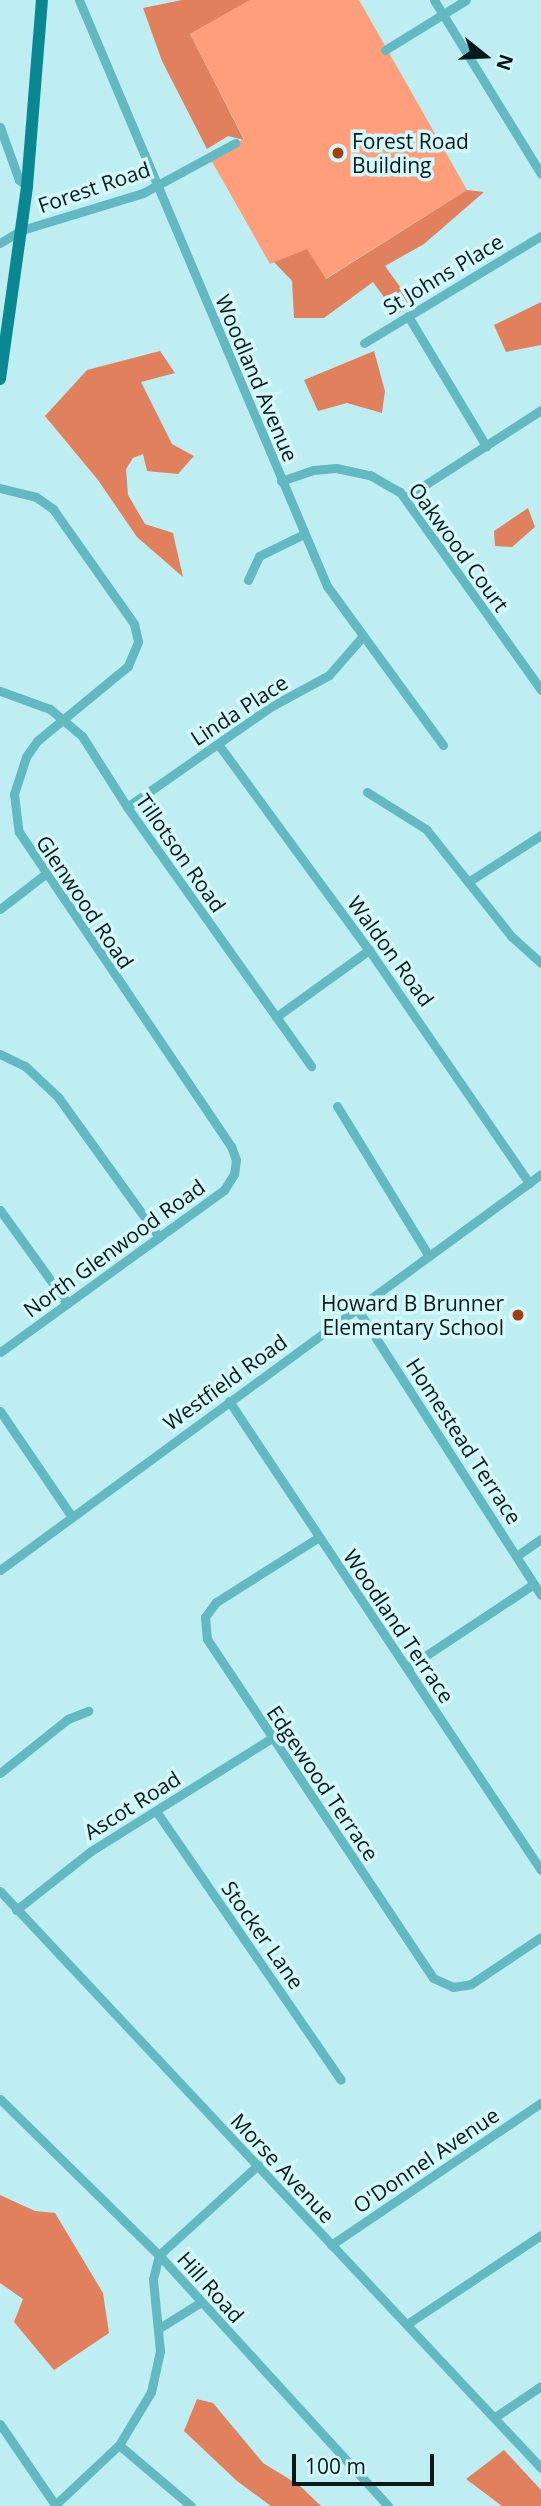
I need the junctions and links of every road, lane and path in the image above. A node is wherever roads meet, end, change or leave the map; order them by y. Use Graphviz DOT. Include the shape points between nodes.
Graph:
graph roads {
  1 [pos="42,0"];
  2 [pos="79,0"];
  3 [pos="434,0"];
  4 [pos="466,0"];
  5 [pos="443,14"];
  6 [pos="385,50"];
  7 [pos="0,127"];
  8 [pos="234,143"];
  9 [pos="541,174"];
  10 [pos="159,185"];
  11 [pos="27,186"];
  12 [pos="22,230"];
  13 [pos="541,236"];
  14 [pos="0,243"];
  15 [pos="408,316"];
  16 [pos="364,343"];
  17 [pos="0,379"];
  18 [pos="541,410"];
  19 [pos="486,446"];
  20 [pos="281,481"];
  21 [pos="0,488"];
  22 [pos="407,497"];
  23 [pos="304,534"];
  24 [pos="248,580"];
  25 [pos="363,636"];
  26 [pos="541,690"];
  27 [pos="0,691"];
  28 [pos="64,718"];
  29 [pos="218,744"];
  30 [pos="443,746"];
  31 [pos="367,792"];
  32 [pos="127,807"];
  33 [pos="541,835"];
  34 [pos="44,875"];
  35 [pos="468,881"];
  36 [pos="0,909"];
  37 [pos="369,950"];
  38 [pos="541,963"];
  39 [pos="276,1017"];
  40 [pos="0,1054"];
  41 [pos="311,1066"];
  42 [pos="337,1106"];
  43 [pos="236,1164"];
  44 [pos="541,1174"];
  45 [pos="529,1183"];
  46 [pos="1,1213"];
  47 [pos="159,1237"];
  48 [pos="429,1256"];
  49 [pos="67,1303"];
  50 [pos="356,1307"];
  51 [pos="0,1352"];
  52 [pos="229,1401"];
  53 [pos="0,1411"];
  54 [pos="72,1517"];
  55 [pos="319,1537"];
  56 [pos="541,1539"];
  57 [pos="517,1555"];
  58 [pos="0,1570"];
  59 [pos="534,1584"];
  60 [pos="541,1595"];
  61 [pos="407,1668"];
  62 [pos="88,1711"];
  63 [pos="272,1738"];
  64 [pos="0,1773"];
  65 [pos="156,1811"];
  66 [pos="541,1870"];
  67 [pos="1,1896"];
  68 [pos="16,1910"];
  69 [pos="541,1937"];
  70 [pos="341,2080"];
  71 [pos="0,2099"];
  72 [pos="541,2103"];
  73 [pos="258,2165"];
  74 [pos="541,2235"];
  75 [pos="331,2245"];
  76 [pos="159,2255"];
  77 [pos="201,2302"];
  78 [pos="407,2325"];
  79 [pos="161,2327"];
  80 [pos="541,2386"];
  81 [pos="495,2417"];
  82 [pos="0,2424"];
  83 [pos="119,2445"];
  84 [pos="541,2468"];
  85 [pos="56,2505"];
  86 [pos="191,2506"];
  87 [pos="388,2506"];
  1 -- 11 [label="main road"];
  2 -- 10 [label="street, Woodland Avenue"];
  3 -- 5 [label="street"];
  4 -- 5 [label="street"];
  5 -- 6 [label="street"];
  5 -- 9 [label="street"];
  7 -- 11 [label="street" via="19,180"];
  8 -- 10 [label="street, Forest Road"];
  10 -- 12 [label="street, Forest Road"];
  10 -- 20 [label="street, Woodland Avenue"];
  11 -- 12 [label="main road"];
  12 -- 14 [label="street, Forest Road"];
  12 -- 17 [label="main road"];
  13 -- 15 [label="street, St Johns Place"];
  15 -- 16 [label="street, St Johns Place"];
  15 -- 19 [label="street"];
  18 -- 19 [label="street"];
  19 -- 22 [label="street"];
  20 -- 22 [label="street, Oakwood Court" via="313,470 348,469 381,480"];
  20 -- 23 [label="street, Woodland Avenue"];
  21 -- 28 [label="street, Glenwood Road" via="36,497 53,509 137,633 136,651 128,666"];
  22 -- 26 [label="street, Oakwood Court"];
  23 -- 24 [label="street" via="259,556"];
  23 -- 25 [label="street, Woodland Avenue" via="327,586"];
  25 -- 29 [label="street, Linda Place" via="328,675"];
  25 -- 30 [label="street, Woodland Avenue"];
  27 -- 28 [label="street, Tillotson Road" via="40,703"];
  28 -- 32 [label="street, Tillotson Road" via="82,736"];
  28 -- 34 [label="street, Glenwood Road" via="31,749 14,794 19,832"];
  29 -- 32 [label="street, Linda Place"];
  29 -- 37 [label="street, Waldon Road"];
  31 -- 35 [label="street" via="426,829"];
  32 -- 39 [label="street, Tillotson Road"];
  33 -- 35 [label="street"];
  34 -- 36 [label="street"];
  34 -- 43 [label="street, Glenwood Road" via="231,1146"];
  35 -- 38 [label="street" via="511,936"];
  37 -- 39 [label="street"];
  37 -- 45 [label="street, Waldon Road"];
  39 -- 41 [label="street, Tillotson Road"];
  40 -- 47 [label="street" via="25,1066 58,1097"];
  42 -- 48 [label="street"];
  43 -- 47 [label="street, North Glenwood Road" via="224,1190"];
  44 -- 45 [label="street, Westfield Road"];
  45 -- 48 [label="street, Westfield Road"];
  46 -- 49 [label="street"];
  47 -- 49 [label="street, North Glenwood Road"];
  48 -- 50 [label="street, Westfield Road"];
  49 -- 51 [label="street, North Glenwood Road"];
  50 -- 52 [label="street, Westfield Road"];
  50 -- 57 [label="street, Homestead Terrace"];
  52 -- 54 [label="street, Westfield Road"];
  52 -- 55 [label="street, Woodland Terrace"];
  53 -- 54 [label="street"];
  54 -- 58 [label="street, Westfield Road"];
  55 -- 61 [label="street, Woodland Terrace"];
  55 -- 63 [label="street, Edgewood Terrace" via="216,1602 205,1617 207,1639"];
  56 -- 57 [label="street"];
  57 -- 59 [label="street, Homestead Terrace"];
  59 -- 60 [label="street, Homestead Terrace"];
  59 -- 61 [label="street"];
  61 -- 66 [label="street, Woodland Terrace"];
  62 -- 64 [label="street" via="68,1719"];
  63 -- 65 [label="street, Ascot Road"];
  63 -- 69 [label="street, Edgewood Terrace" via="433,1978 453,1987 471,1984"];
  65 -- 68 [label="street, Ascot Road" via="91,1851"];
  65 -- 70 [label="street, Stocker Lane"];
  67 -- 68 [label="street, Morse Avenue"];
  68 -- 73 [label="street, Morse Avenue"];
  71 -- 76 [label="street, Hill Road"];
  72 -- 75 [label="street, O'Donnel Avenue"];
  73 -- 75 [label="street, Morse Avenue"];
  73 -- 76 [label="street"];
  74 -- 78 [label="street"];
  75 -- 78 [label="street, Morse Avenue"];
  76 -- 77 [label="street, Hill Road"];
  76 -- 79 [label="street" via="153,2279"];
  77 -- 79 [label="street"];
  77 -- 87 [label="street, Hill Road"];
  78 -- 81 [label="street, Morse Avenue"];
  79 -- 83 [label="street" via="152,2392"];
  80 -- 81 [label="street"];
  81 -- 84 [label="street, Morse Avenue"];
  82 -- 85 [label="street"];
  83 -- 85 [label="street"];
  83 -- 86 [label="street"];
}
